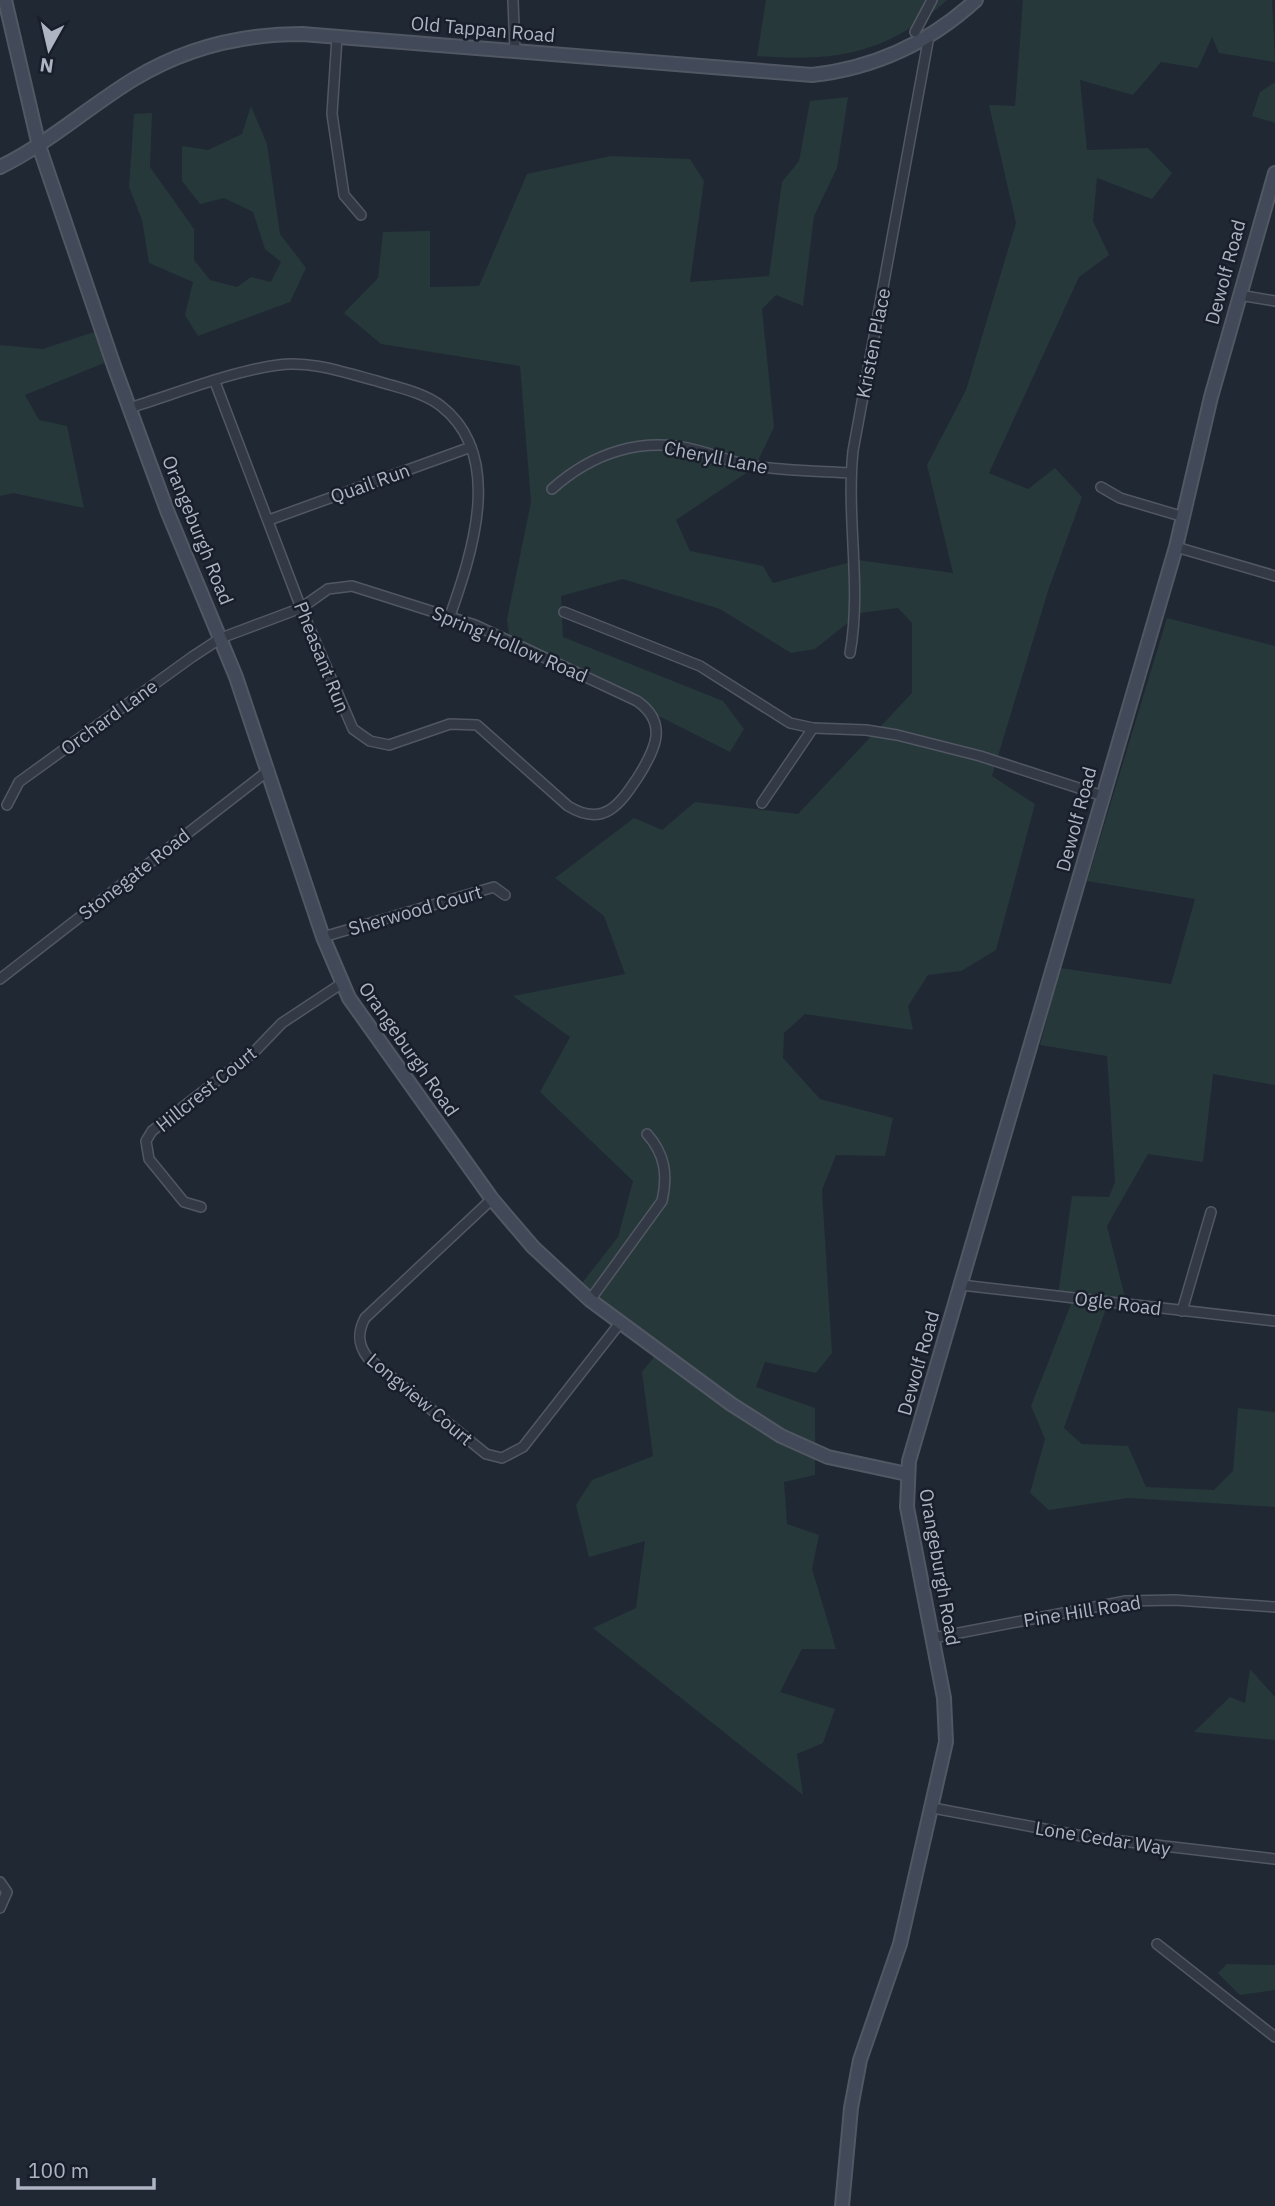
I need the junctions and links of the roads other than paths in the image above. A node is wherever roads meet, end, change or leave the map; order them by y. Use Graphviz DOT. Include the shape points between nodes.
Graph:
graph roads {
  1 [pos="5,0"];
  2 [pos="513,0"];
  3 [pos="932,0"];
  4 [pos="976,0"];
  5 [pos="915,32"];
  6 [pos="929,36"];
  7 [pos="337,37"];
  8 [pos="515,51"];
  9 [pos="39,146"];
  10 [pos="0,167"];
  11 [pos="1275,173"];
  12 [pos="361,215"];
  13 [pos="1239,295"];
  14 [pos="1275,301"];
  15 [pos="215,382"];
  16 [pos="129,408"];
  17 [pos="471,447"];
  18 [pos="851,473"];
  19 [pos="1101,487"];
  20 [pos="552,489"];
  21 [pos="1184,517"];
  22 [pos="269,520"];
  23 [pos="1176,547"];
  24 [pos="1275,576"];
  25 [pos="301,608"];
  26 [pos="564,611"];
  27 [pos="450,616"];
  28 [pos="221,638"];
  29 [pos="850,653"];
  30 [pos="813,729"];
  31 [pos="269,770"];
  32 [pos="637,778"];
  33 [pos="1103,796"];
  34 [pos="762,803"];
  35 [pos="7,805"];
  36 [pos="505,895"];
  37 [pos="323,937"];
  38 [pos="0,979"];
  39 [pos="341,984"];
  40 [pos="647,1134"];
  41 [pos="492,1199"];
  42 [pos="201,1207"];
  43 [pos="1211,1212"];
  44 [pos="961,1285"];
  45 [pos="590,1300"];
  46 [pos="1182,1311"];
  47 [pos="1275,1321"];
  48 [pos="620,1323"];
  49 [pos="907,1474"];
  50 [pos="1275,1607"];
  51 [pos="933,1638"];
  52 [pos="933,1808"];
  53 [pos="1275,1859"];
  54 [pos="0,1881"];
  55 [pos="0,1908"];
  56 [pos="1157,1944"];
  57 [pos="1275,2036"];
  58 [pos="842,2206"];
  1 -- 9 [label="main road, Orangeburgh Road"];
  2 -- 8 [label="street"];
  3 -- 5 [label="street"];
  4 -- 6 [label="main road, Old Tappan Road"];
  6 -- 8 [label="main road, Old Tappan Road" via="881,60 812,75"];
  6 -- 18 [label="street, Kristen Place"];
  7 -- 8 [label="main road, Old Tappan Road"];
  7 -- 9 [label="main road, Old Tappan Road" via="260,36 182,55 134,79"];
  7 -- 12 [label="street" via="332,114 344,195"];
  9 -- 10 [label="main road, Old Tappan Road"];
  9 -- 16 [label="main road, Orangeburgh Road"];
  11 -- 13 [label="main road, Dewolf Road"];
  13 -- 14 [label="street"];
  13 -- 21 [label="main road, Dewolf Road"];
  15 -- 16 [label="street"];
  15 -- 17 [label="street" via="281,364 353,374 430,399 452,417"];
  15 -- 22 [label="street, Pheasant Run"];
  16 -- 28 [label="main road, Orangeburgh Road"];
  17 -- 22 [label="street, Quail Run"];
  17 -- 27 [label="street" via="478,478 474,534"];
  18 -- 20 [label="street, Cheryll Lane" via="763,468 680,446 641,445 585,463"];
  18 -- 29 [label="street, Kristen Place" via="855,627"];
  19 -- 21 [label="street" via="1120,498"];
  21 -- 23 [label="main road, Dewolf Road"];
  22 -- 25 [label="street, Pheasant Run"];
  23 -- 24 [label="street"];
  23 -- 33 [label="main road, Dewolf Road"];
  25 -- 27 [label="street, Spring Hollow Road" via="328,589 352,586"];
  25 -- 28 [label="street, Spring Hollow Road"];
  25 -- 32 [label="street, Pheasant Run" via="348,720 370,741 398,744 450,724 477,725 568,806 587,814 614,808"];
  26 -- 30 [label="street" via="700,666 790,723"];
  27 -- 32 [label="street, Spring Hollow Road" via="645,706 656,722 657,742"];
  28 -- 31 [label="main road, Orangeburgh Road"];
  28 -- 35 [label="street, Orchard Lane" via="19,782"];
  30 -- 33 [label="street" via="897,735 981,756"];
  30 -- 34 [label="street"];
  31 -- 37 [label="main road, Orangeburgh Road"];
  31 -- 38 [label="street, Stonegate Road"];
  33 -- 44 [label="main road, Dewolf Road"];
  36 -- 37 [label="street, Sherwood Court" via="494,887"];
  37 -- 39 [label="main road, Orangeburgh Road"];
  39 -- 41 [label="main road, Orangeburgh Road"];
  39 -- 42 [label="street, Hillcrest Court" via="282,1023 254,1052 146,1140 149,1159 184,1202"];
  40 -- 45 [label="street" via="660,1149 667,1181 663,1201"];
  41 -- 45 [label="main road, Orangeburgh Road" via="533,1247"];
  41 -- 48 [label="street, Longview Court" via="365,1318 359,1343 368,1358 486,1454 502,1458 523,1447"];
  43 -- 46 [label="street"];
  44 -- 46 [label="street, Ogle Road"];
  44 -- 49 [label="main road, Dewolf Road"];
  45 -- 48 [label="main road, Orangeburgh Road"];
  46 -- 47 [label="street, Ogle Road"];
  48 -- 49 [label="main road, Orangeburgh Road" via="781,1436 828,1457"];
  49 -- 51 [label="main road, Orangeburgh Road" via="907,1507"];
  50 -- 51 [label="street, Pine Hill Road" via="1126,1601"];
  51 -- 52 [label="main road, Orangeburgh Road" via="946,1720"];
  52 -- 53 [label="street, Lone Cedar Way" via="1090,1838"];
  52 -- 58 [label="main road, Orangeburgh Road" via="901,1944 860,2060"];
  54 -- 55 [label="street" via="8,1892"];
  56 -- 57 [label="street"];
}
